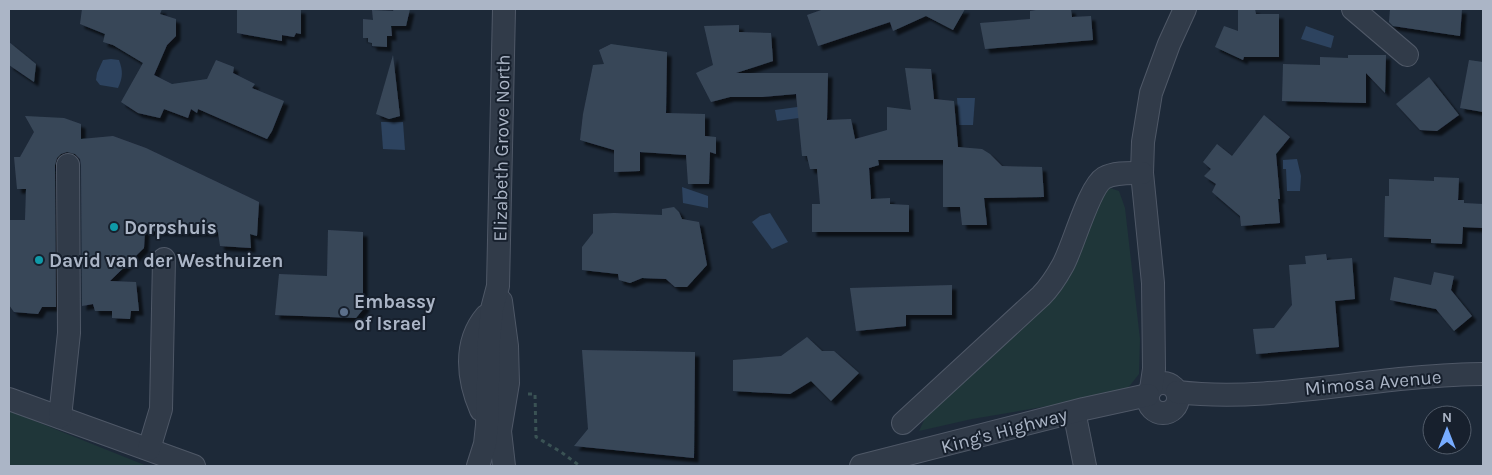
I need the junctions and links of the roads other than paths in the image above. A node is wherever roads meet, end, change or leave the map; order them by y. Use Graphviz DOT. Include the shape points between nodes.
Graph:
graph roads {
  1 [pos="504,9"];
  2 [pos="1185,9"];
  3 [pos="1353,9"];
  4 [pos="1407,55"];
  5 [pos="68,165"];
  6 [pos="1142,172"];
  7 [pos="164,259"];
  8 [pos="498,286"];
  9 [pos="1483,374"];
  10 [pos="1162,397"];
  11 [pos="9,399"];
  12 [pos="60,417"];
  13 [pos="1076,421"];
  14 [pos="903,423"];
  15 [pos="148,449"];
  16 [pos="194,466"];
  17 [pos="478,466"];
  18 [pos="504,466"];
  19 [pos="861,466"];
  20 [pos="912,466"];
  21 [pos="1085,466"];
  1 -- 8 [label="street, Elizabeth Grove North"];
  2 -- 6 [label="street" via="1151,93"];
  3 -- 4 [label="street"];
  5 -- 12 [label="street" via="69,333"];
  6 -- 10 [label="street"];
  6 -- 14 [label="street" via="1116,174 1101,180 1064,264 1051,285"];
  7 -- 15 [label="street" via="161,409"];
  8 -- 17 [label="street, Elizabeth Grove North" via="489,338 485,444"];
  8 -- 18 [label="street, Elizabeth Grove North" via="507,346 507,393 500,431"];
  9 -- 10 [label="street, Mimosa Avenue" via="1446,375 1249,398"];
  10 -- 13 [label="street, King's Highway" via="1114,415"];
  10 -- 19 [label="street, King's Highway" via="1075,411"];
  11 -- 12 [label="street"];
  12 -- 15 [label="street"];
  13 -- 20 [label="street, King's Highway"];
  13 -- 21 [label="street"];
  15 -- 16 [label="street"];
}
